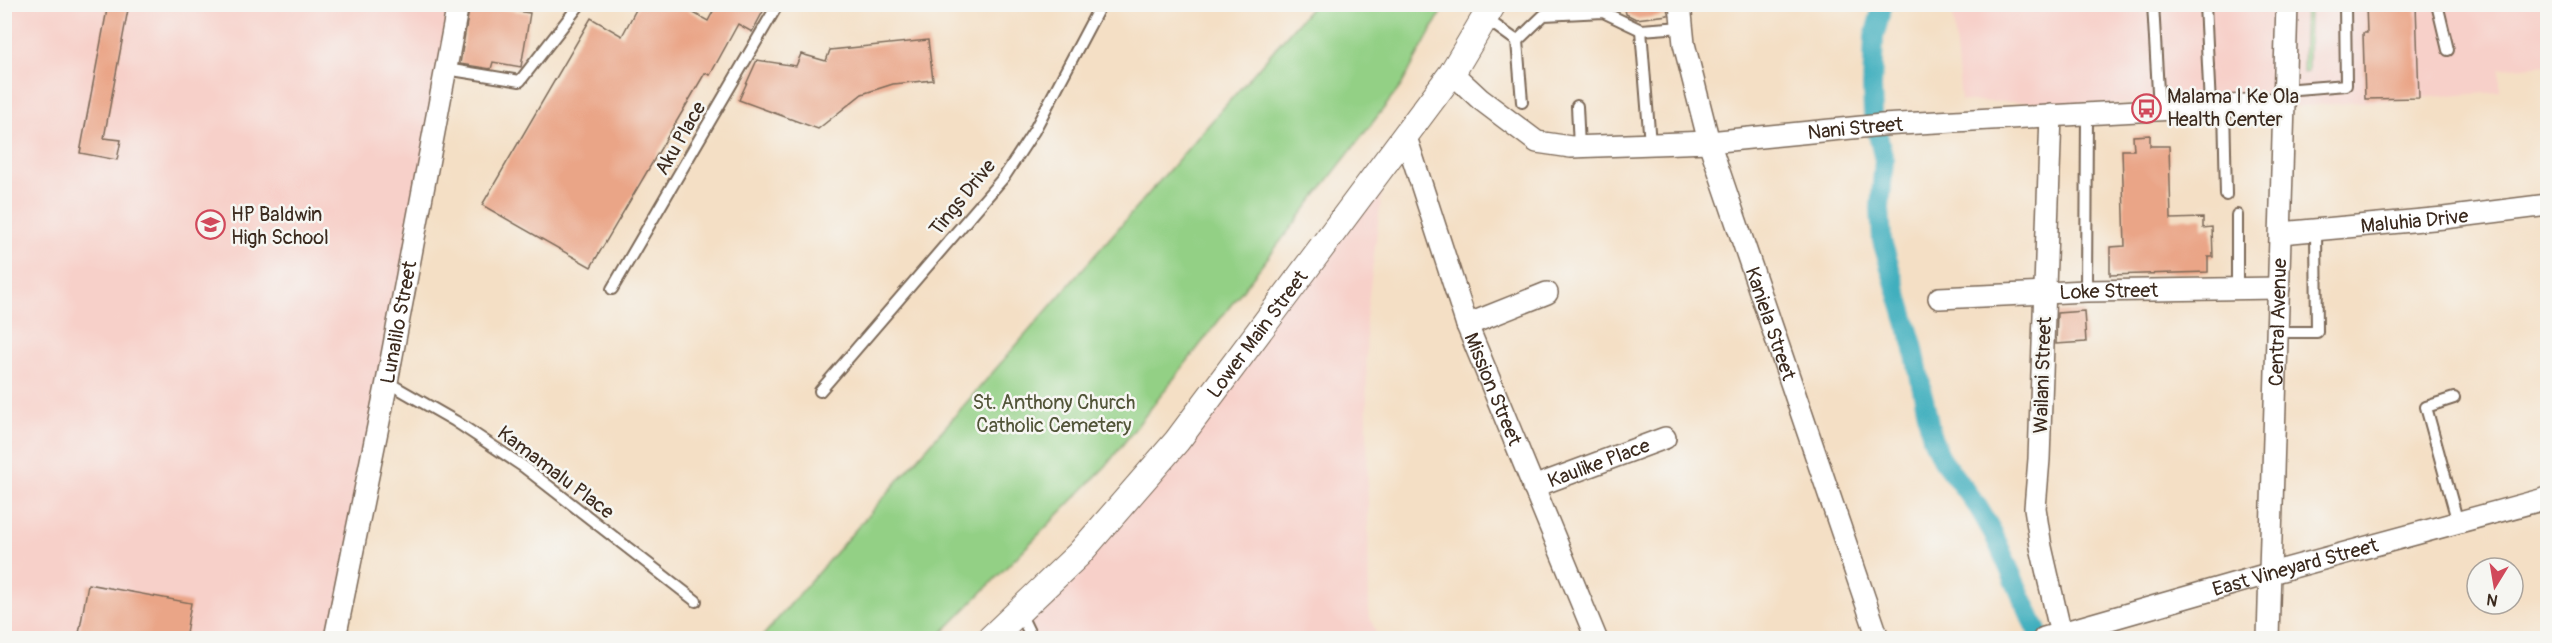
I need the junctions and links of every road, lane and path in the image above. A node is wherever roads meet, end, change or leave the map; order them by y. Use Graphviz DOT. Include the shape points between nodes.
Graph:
graph roads {
  1 [pos="458,4"];
  2 [pos="580,4"];
  3 [pos="778,4"];
  4 [pos="1101,4"];
  5 [pos="1680,4"];
  6 [pos="2153,4"];
  7 [pos="2205,4"];
  8 [pos="2287,4"];
  9 [pos="2345,4"];
  10 [pos="2437,4"];
  11 [pos="1489,11"];
  12 [pos="1682,27"];
  13 [pos="1641,30"];
  14 [pos="1517,41"];
  15 [pos="2448,50"];
  16 [pos="446,69"];
  17 [pos="1452,73"];
  18 [pos="2283,96"];
  19 [pos="1522,102"];
  20 [pos="1577,106"];
  21 [pos="2217,106"];
  22 [pos="2159,109"];
  23 [pos="2087,112"];
  24 [pos="2051,115"];
  25 [pos="1405,134"];
  26 [pos="1710,142"];
  27 [pos="1650,144"];
  28 [pos="1579,147"];
  29 [pos="2226,195"];
  30 [pos="2547,205"];
  31 [pos="2237,215"];
  32 [pos="2316,230"];
  33 [pos="2281,233"];
  34 [pos="2237,287"];
  35 [pos="2279,288"];
  36 [pos="612,289"];
  37 [pos="2086,291"];
  38 [pos="1547,293"];
  39 [pos="2045,293"];
  40 [pos="1939,298"];
  41 [pos="1467,325"];
  42 [pos="2277,332"];
  43 [pos="387,382"];
  44 [pos="820,391"];
  45 [pos="2454,398"];
  46 [pos="1665,438"];
  47 [pos="1533,487"];
  48 [pos="2547,498"];
  49 [pos="2458,523"];
  50 [pos="2271,573"];
  51 [pos="696,601"];
  52 [pos="1019,611"];
  53 [pos="2052,636"];
  54 [pos="335,639"];
  55 [pos="992,639"];
  56 [pos="1032,639"];
  57 [pos="1596,639"];
  58 [pos="1878,639"];
  59 [pos="2268,639"];
  1 -- 16 [label="street, Lunalilo Street"];
  2 -- 16 [label="lane" via="520,81"];
  3 -- 36 [label="lane, Aku Place"];
  4 -- 44 [label="lane, Tings Drive" via="1034,131 1004,177"];
  5 -- 12 [label="street, Kaniela Street"];
  6 -- 22 [label="lane"];
  7 -- 21 [label="lane"];
  8 -- 18 [label="street, Central Avenue"];
  9 -- 18 [label="lane" via="2346,85"];
  10 -- 15 [label="lane"];
  11 -- 14 [label="lane"];
  11 -- 17 [label="street, Lower Main Street"];
  12 -- 13 [label="lane"];
  12 -- 26 [label="street, Kaniela Street"];
  13 -- 14 [label="lane" via="1603,12 1544,15"];
  13 -- 27 [label="lane"];
  14 -- 19 [label="lane"];
  16 -- 43 [label="street, Lunalilo Street"];
  17 -- 25 [label="street, Lower Main Street"];
  17 -- 28 [label="street, Nani Street" via="1537,142"];
  18 -- 21 [label="street, Nani Street"];
  18 -- 33 [label="street, Central Avenue"];
  20 -- 28 [label="lane"];
  21 -- 22 [label="street, Nani Street"];
  21 -- 29 [label="lane"];
  22 -- 23 [label="street, Nani Street"];
  23 -- 24 [label="street, Nani Street"];
  23 -- 37 [label="lane"];
  24 -- 26 [label="street, Nani Street"];
  24 -- 39 [label="street, Wailani Street"];
  25 -- 41 [label="street, Mission Street"];
  25 -- 52 [label="street, Lower Main Street" via="1177,441 1079,554"];
  26 -- 27 [label="street, Nani Street"];
  26 -- 58 [label="street, Kaniela Street"];
  27 -- 28 [label="street, Nani Street"];
  30 -- 32 [label="street, Maluhia Drive"];
  31 -- 34 [label="lane"];
  32 -- 33 [label="street, Maluhia Drive"];
  32 -- 42 [label="lane" via="2317,332"];
  33 -- 35 [label="street, Central Avenue"];
  34 -- 35 [label="street, Loke Street"];
  34 -- 37 [label="street, Loke Street"];
  35 -- 42 [label="street, Central Avenue"];
  37 -- 39 [label="street, Loke Street"];
  38 -- 41 [label="street"];
  39 -- 40 [label="street, Loke Street"];
  39 -- 53 [label="street, Wailani Street" via="2035,508"];
  41 -- 47 [label="street, Mission Street"];
  42 -- 50 [label="street, Central Avenue"];
  43 -- 51 [label="lane, Kamamalu Place" via="524,467"];
  43 -- 54 [label="street, Lunalilo Street"];
  45 -- 49 [label="lane" via="2426,407"];
  46 -- 47 [label="street, Kaulike Place"];
  47 -- 57 [label="street, Mission Street"];
  48 -- 49 [label="street, East Vineyard Street"];
  49 -- 50 [label="street, East Vineyard Street"];
  50 -- 53 [label="street, East Vineyard Street"];
  50 -- 59 [label="street, Central Avenue"];
  52 -- 55 [label="street, Lower Main Street"];
  52 -- 56 [label="lane"];
}
